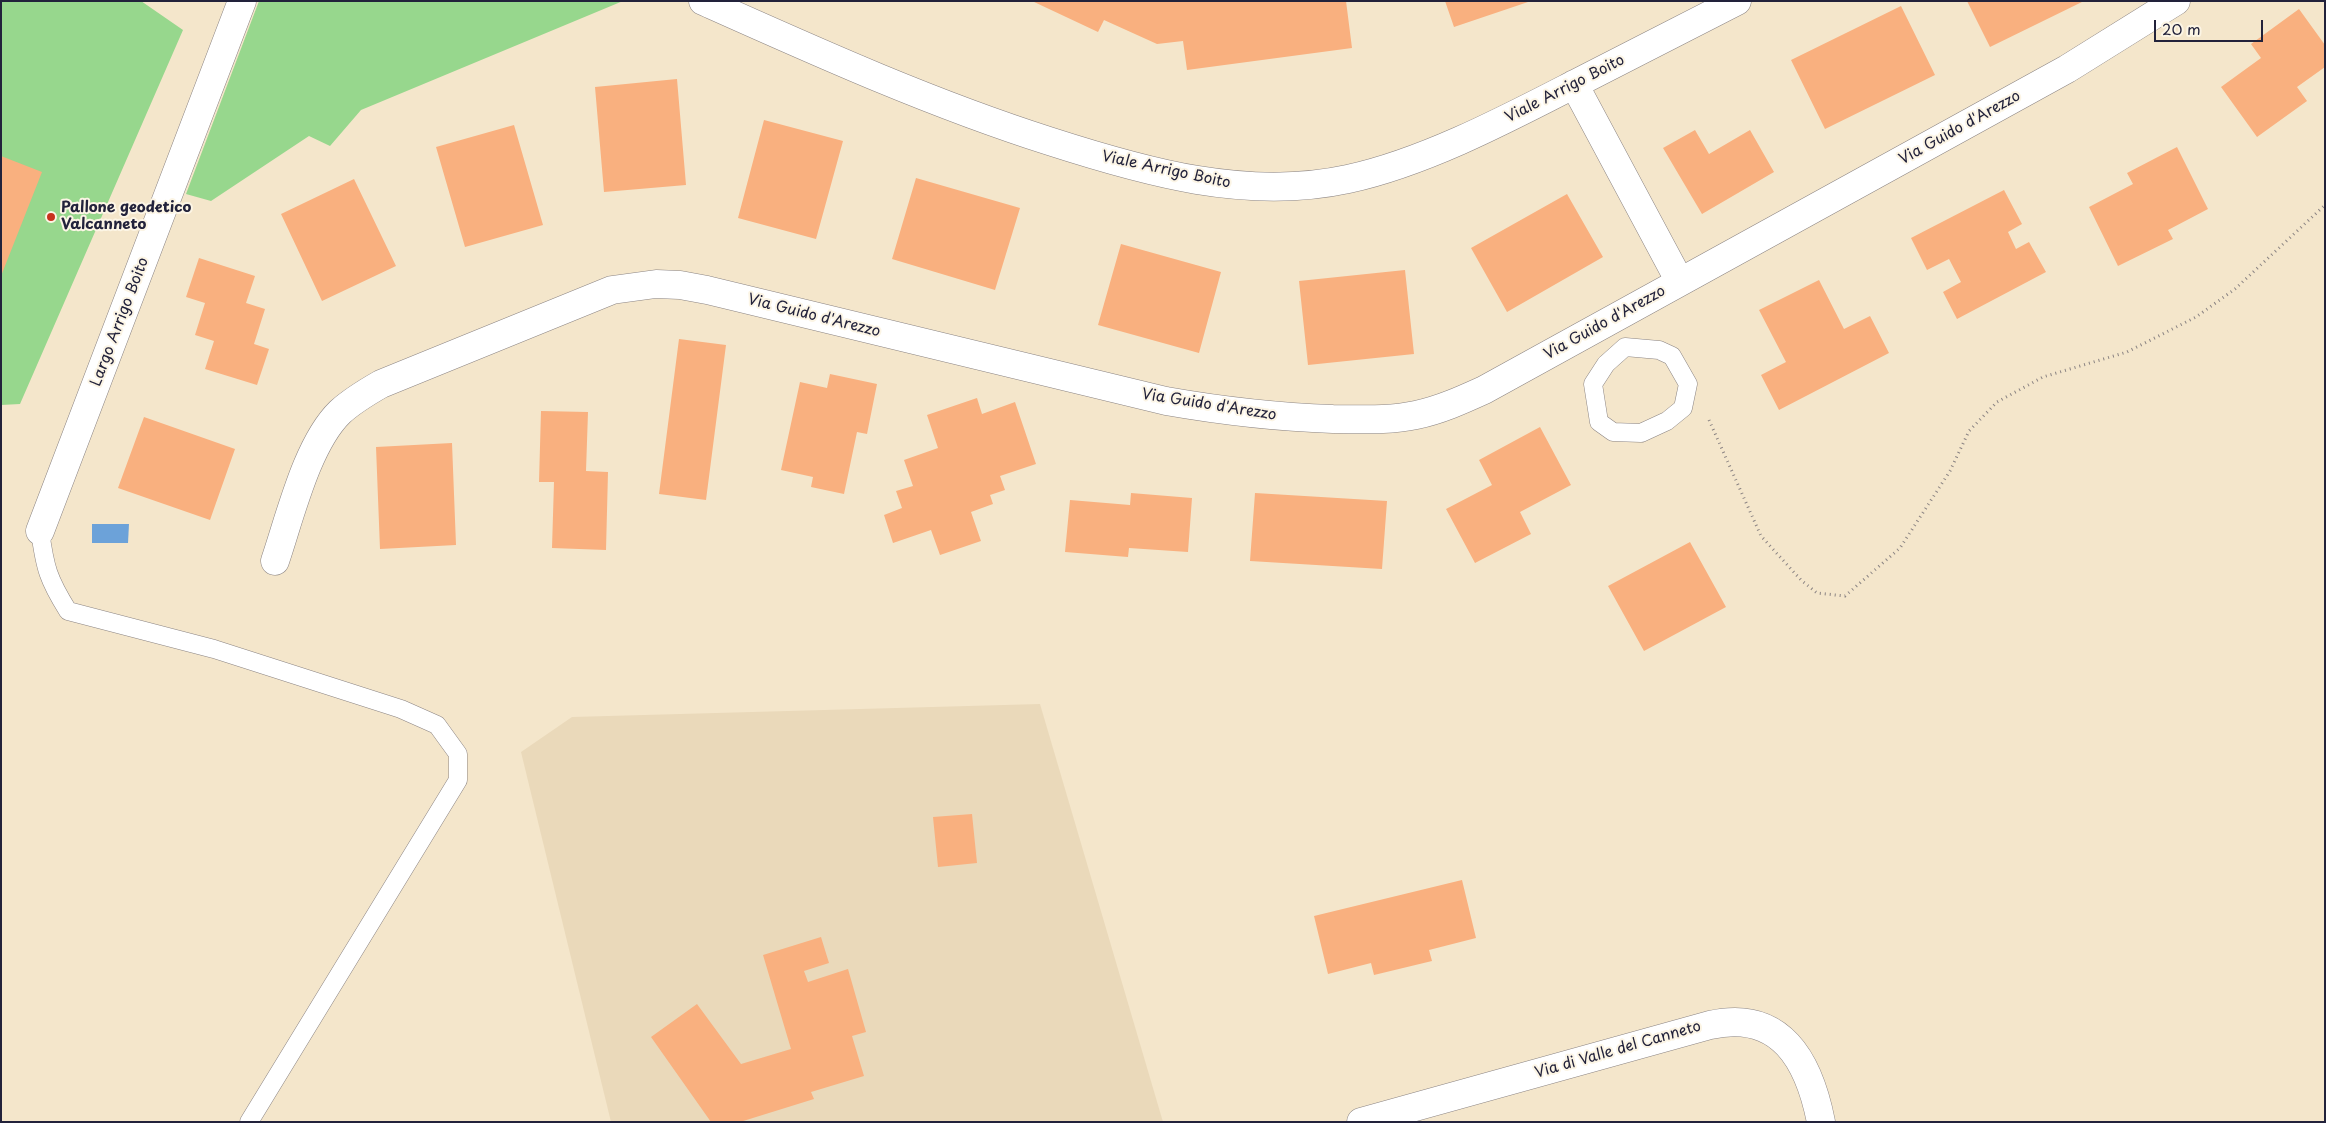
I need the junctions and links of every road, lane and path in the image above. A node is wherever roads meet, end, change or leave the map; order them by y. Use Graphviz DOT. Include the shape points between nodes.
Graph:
graph roads {
  1 [pos="242,1"];
  2 [pos="703,1"];
  3 [pos="1737,1"];
  4 [pos="2176,1"];
  5 [pos="1574,84"];
  6 [pos="2325,205"];
  7 [pos="1680,282"];
  8 [pos="1610,320"];
  9 [pos="1626,347"];
  10 [pos="1684,408"];
  11 [pos="40,531"];
  12 [pos="275,562"];
  13 [pos="249,1122"];
  14 [pos="1361,1122"];
  15 [pos="1821,1122"];
  1 -- 11 [label="street, Largo Arrigo Boito"];
  2 -- 5 [label="street, Viale Arrigo Boito" via="862,72 1020,132 1138,167 1244,186 1306,186 1376,172 1469,135"];
  3 -- 5 [label="street, Viale Arrigo Boito"];
  4 -- 7 [label="street, Via Guido d'Arezzo" via="2067,69"];
  5 -- 7 [label="street"];
  6 -- 10 [label="path" via="2235,289 2196,317 2127,352 2043,377 1997,402 1969,431 1950,471 1900,548 1845,596 1817,593 1761,536 1709,419"];
  7 -- 8 [label="street, Via Guido d'Arezzo"];
  8 -- 9 [label="lane"];
  8 -- 12 [label="street, Via Guido d'Arezzo" via="1484,390 1428,412 1379,420 1244,414 1166,401 707,290 656,284 626,287 600,294 381,384 340,412 319,440"];
  9 -- 10 [label="lane" via="1659,350 1672,356 1688,384"];
  9 -- 10 [label="lane" via="1606,364 1593,384 1599,422 1613,432 1641,432 1667,421"];
  11 -- 13 [label="lane" via="44,565 68,612 214,649 401,709 436,725 458,754 458,780"];
  14 -- 15 [label="street, Via di Valle del Canneto" via="1710,1025 1740,1021 1776,1034 1794,1052 1814,1092"];
}
